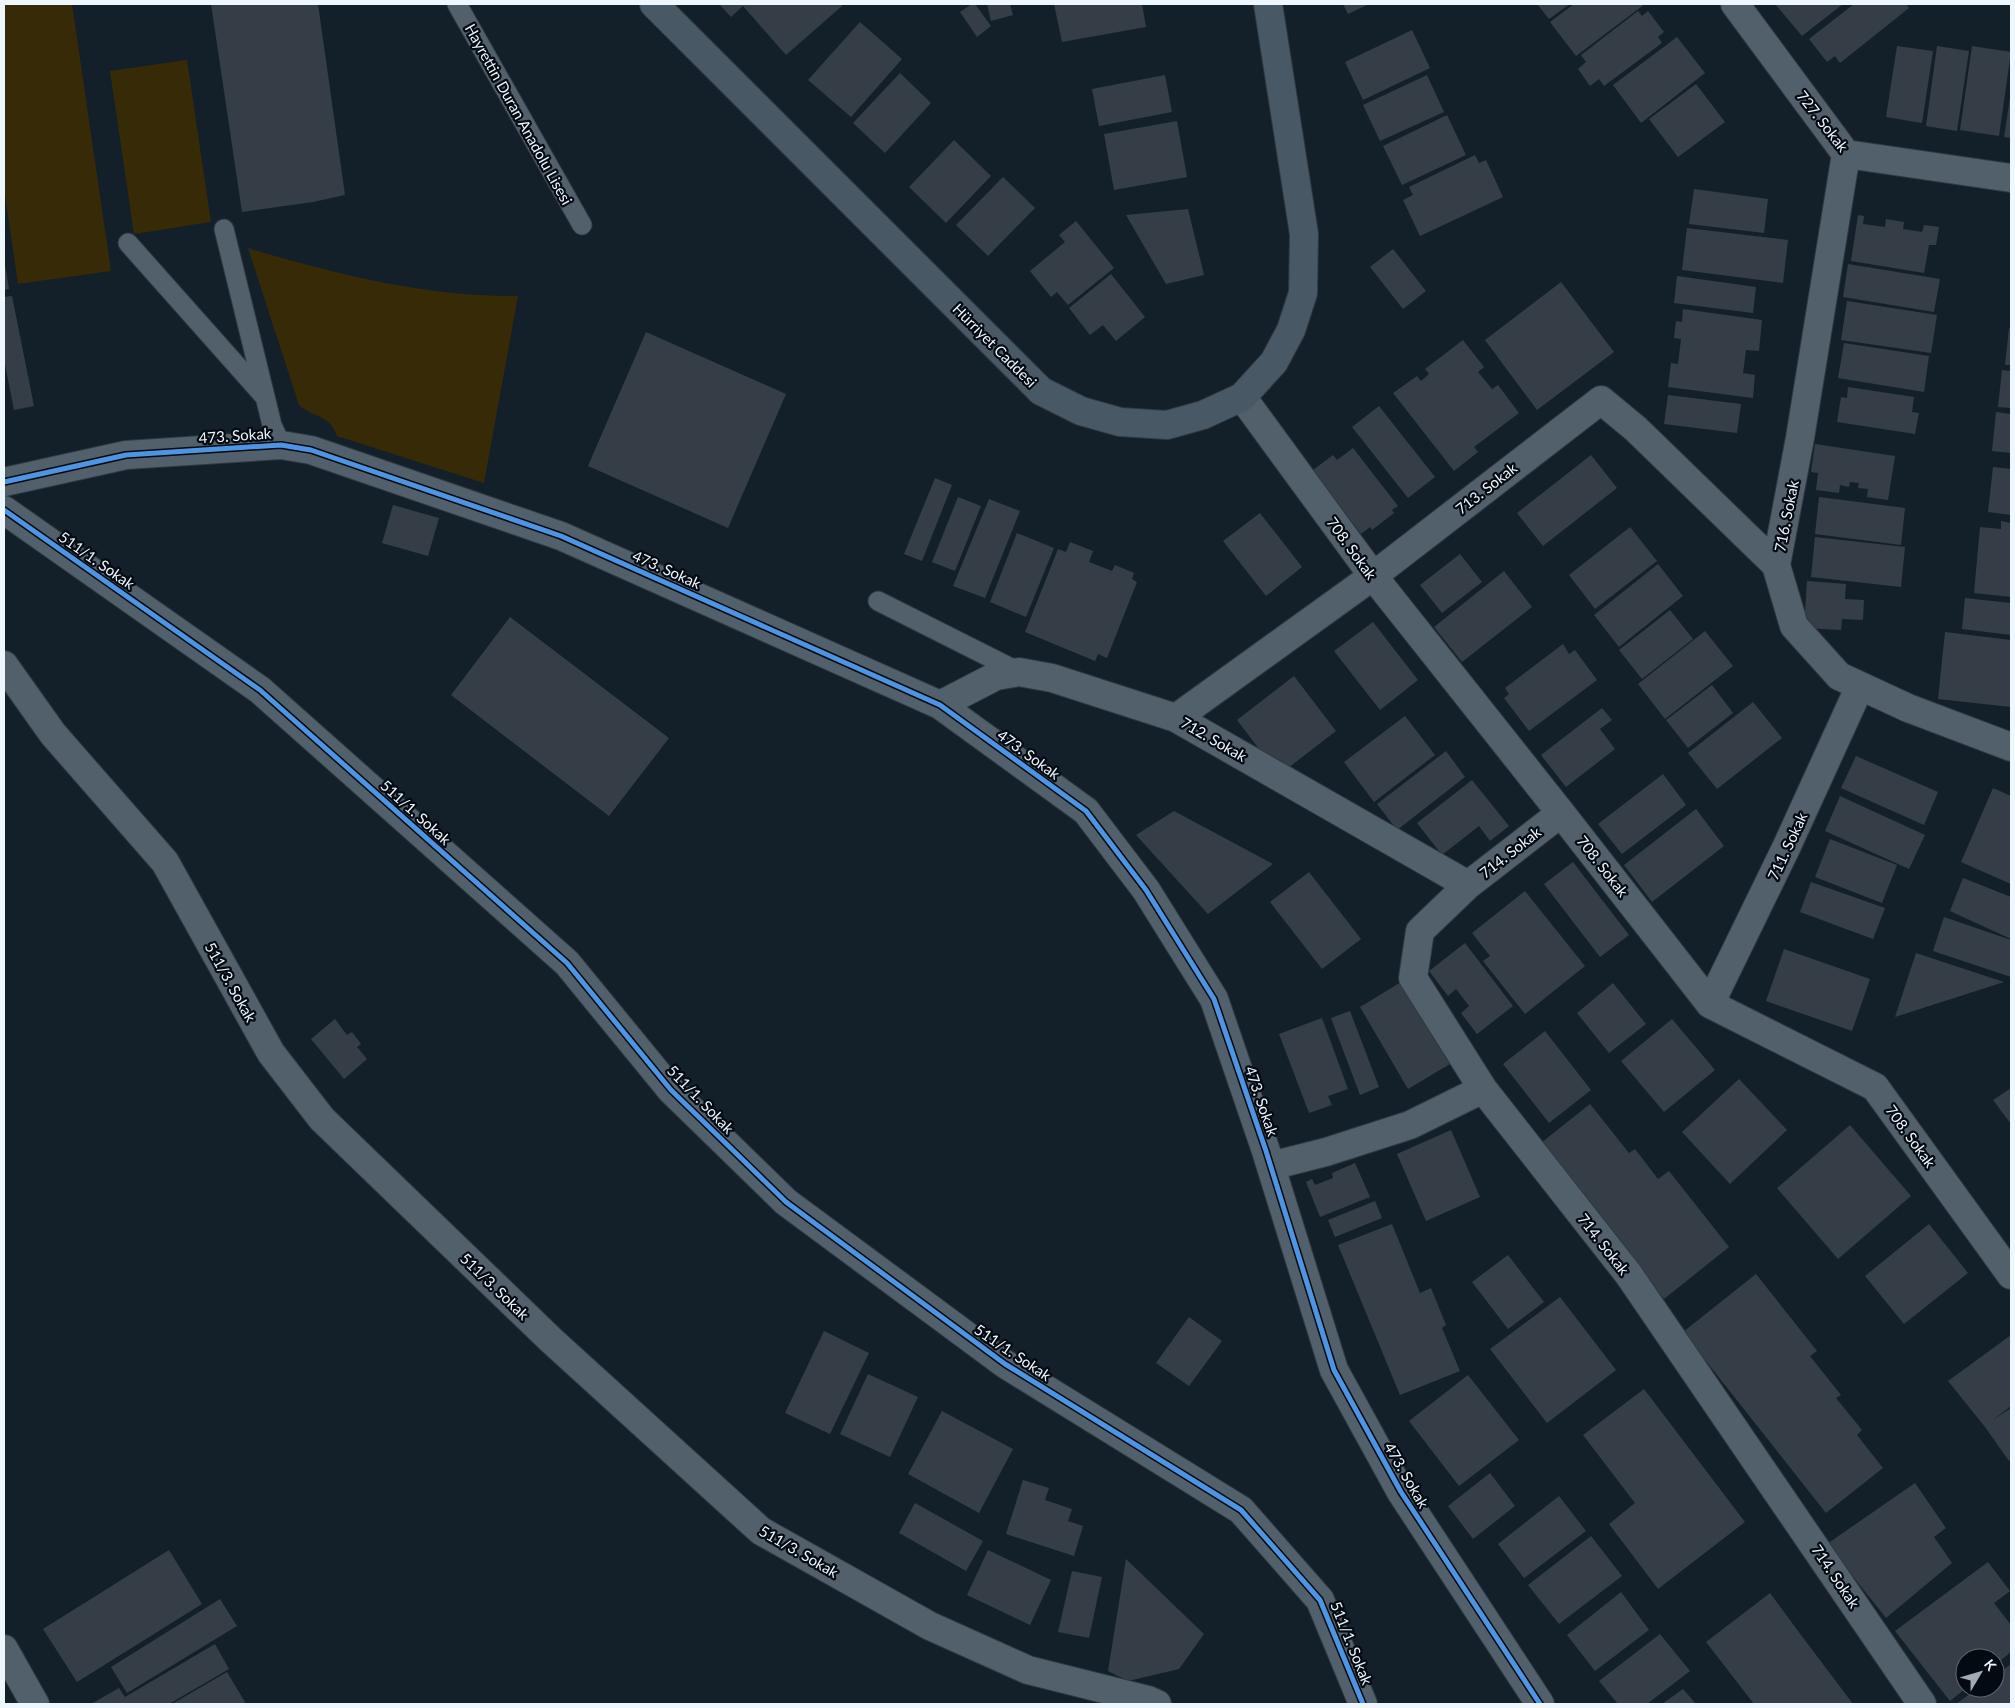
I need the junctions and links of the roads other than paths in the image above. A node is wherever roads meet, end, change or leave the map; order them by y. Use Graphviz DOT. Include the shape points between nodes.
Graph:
graph roads {
  1 [pos="458,4"];
  2 [pos="654,4"];
  3 [pos="1268,4"];
  4 [pos="1735,4"];
  5 [pos="1846,154"];
  6 [pos="2011,178"];
  7 [pos="582,225"];
  8 [pos="224,229"];
  9 [pos="128,243"];
  10 [pos="1242,397"];
  11 [pos="266,398"];
  12 [pos="281,445"];
  13 [pos="4,482"];
  14 [pos="4,510"];
  15 [pos="1776,565"];
  16 [pos="1373,576"];
  17 [pos="878,601"];
  18 [pos="4,665"];
  19 [pos="1019,672"];
  20 [pos="1860,686"];
  21 [pos="940,705"];
  22 [pos="1176,718"];
  23 [pos="2011,746"];
  24 [pos="1562,813"];
  25 [pos="1468,885"];
  26 [pos="1710,1004"];
  27 [pos="1484,1089"];
  28 [pos="1271,1166"];
  29 [pos="2011,1275"];
  30 [pos="4,1648"];
  31 [pos="35,1704"];
  32 [pos="1157,1704"];
  33 [pos="1363,1704"];
  34 [pos="1540,1704"];
  35 [pos="1922,1704"];
  1 -- 7 [label="lane, Hayrettin Duran Anadolu Lisesi"];
  2 -- 10 [label="main road, Hürriyet Caddesi" via="1041,391 1081,411 1112,420 1167,424 1203,415"];
  3 -- 10 [label="main road, Hürriyet Caddesi" via="1304,234 1303,293 1291,330 1274,362"];
  4 -- 5 [label="street, 727. Sokak"];
  5 -- 6 [label="street, 727. Sokak"];
  5 -- 15 [label="street, 716. Sokak"];
  8 -- 11 [label="lane"];
  9 -- 11 [label="lane"];
  10 -- 16 [label="street, 708. Sokak"];
  11 -- 12 [label="lane"];
  12 -- 13 [label="street, 473. Sokak" via="126,455"];
  12 -- 21 [label="street, 473. Sokak" via="311,450 561,536"];
  14 -- 33 [label="street, 511/1. Sokak" via="260,690 567,963 671,1090 786,1202 1005,1364 1241,1510 1320,1600"];
  15 -- 16 [label="street, 713. Sokak" via="1636,429 1601,400"];
  15 -- 20 [label="street, 716. Sokak" via="1794,626 1839,676"];
  16 -- 22 [label="street, 713. Sokak"];
  16 -- 24 [label="street, 708. Sokak"];
  17 -- 19 [label="lane"];
  18 -- 32 [label="street, 511/3. Sokak" via="53,734 165,862 271,1053 322,1119 551,1340 761,1531 930,1626 1028,1670"];
  19 -- 21 [label="street, 712. Sokak" via="996,676"];
  19 -- 22 [label="street, 712. Sokak" via="1052,678"];
  20 -- 23 [label="street, 716. Sokak" via="1908,708"];
  20 -- 26 [label="street, 711. Sokak"];
  21 -- 28 [label="street, 473. Sokak" via="1086,811 1146,890 1214,999"];
  22 -- 25 [label="street, 712. Sokak"];
  24 -- 25 [label="street, 714. Sokak"];
  24 -- 26 [label="street, 708. Sokak"];
  25 -- 27 [label="street, 714. Sokak" via="1420,931 1413,978"];
  26 -- 29 [label="street, 708. Sokak" via="1875,1087"];
  27 -- 28 [label="street" via="1410,1125"];
  27 -- 35 [label="street, 714. Sokak" via="1629,1275"];
  28 -- 34 [label="street, 473. Sokak" via="1334,1370 1401,1492"];
  30 -- 31 [label="street"];
}
